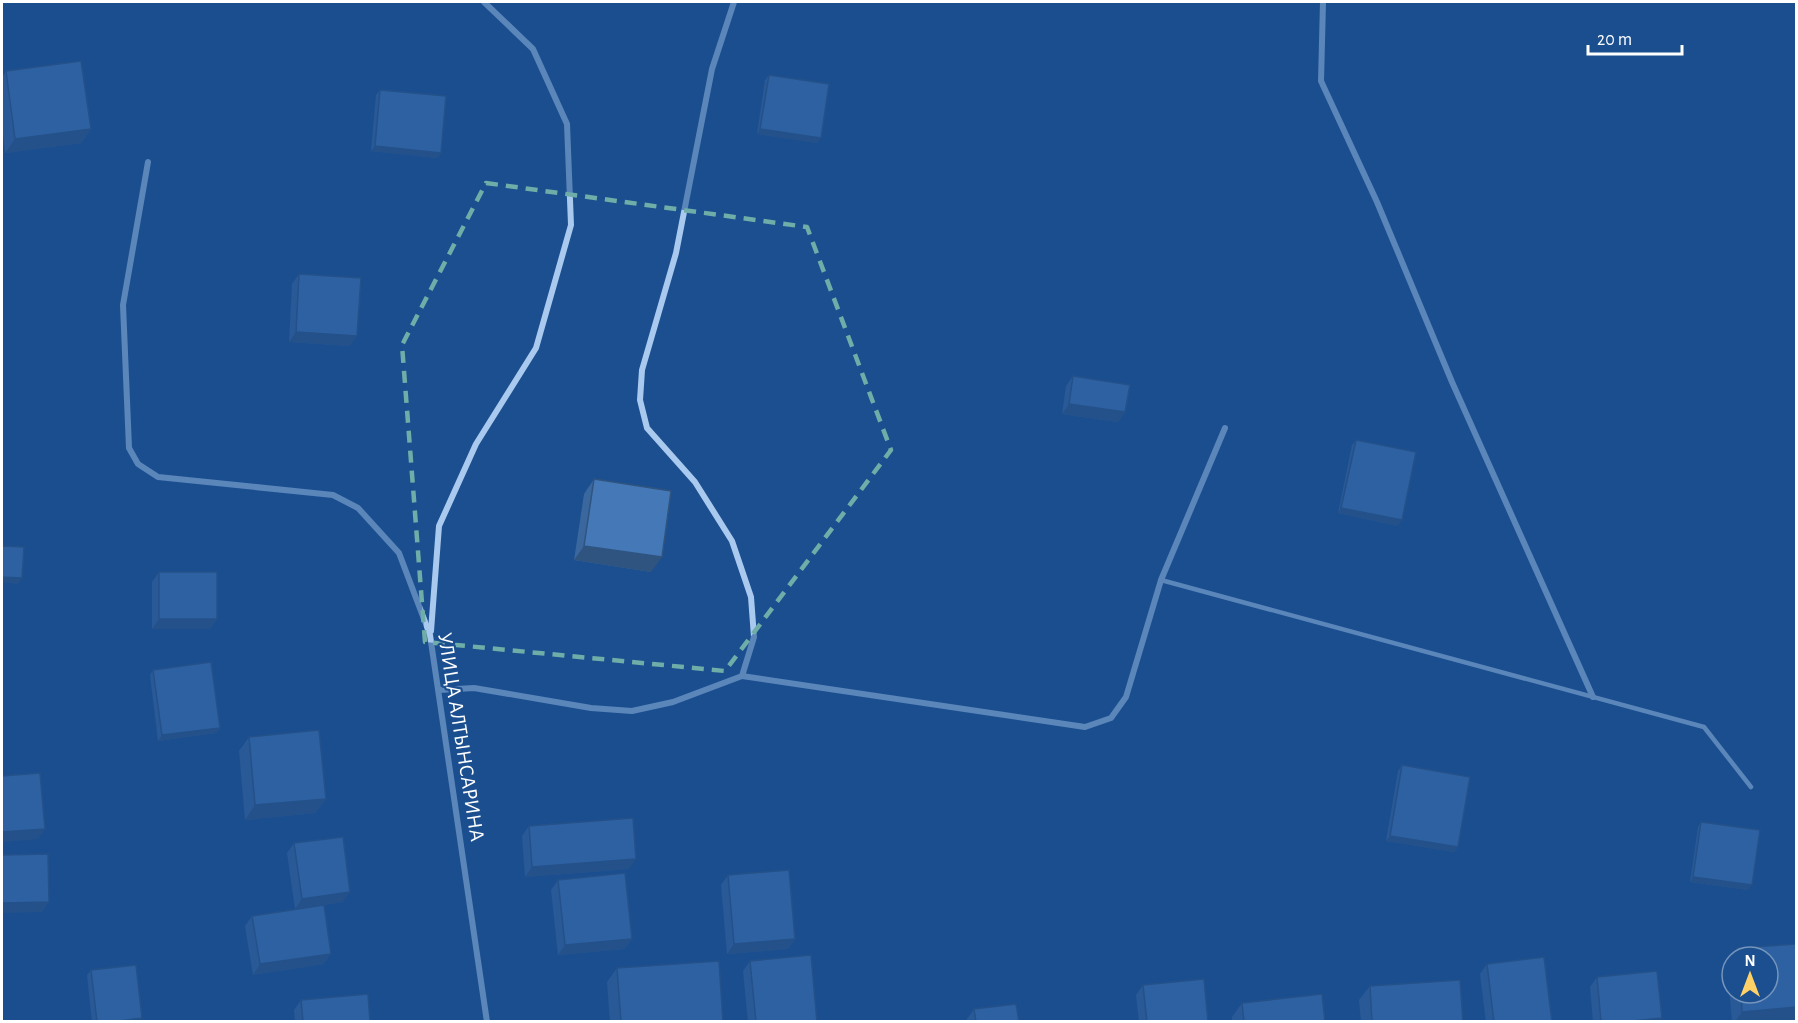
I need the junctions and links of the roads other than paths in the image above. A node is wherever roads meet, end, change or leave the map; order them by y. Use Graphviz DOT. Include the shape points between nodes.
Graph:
graph roads {
  1 [pos="484,2"];
  2 [pos="734,2"];
  3 [pos="1323,2"];
  4 [pos="148,162"];
  5 [pos="1225,428"];
  6 [pos="1161,580"];
  7 [pos="430,635"];
  8 [pos="742,676"];
  9 [pos="439,690"];
  10 [pos="1593,697"];
  11 [pos="1751,788"];
  12 [pos="488,1022"];
  1 -- 7 [label="street" via="533,49 567,124 571,225 536,348 476,444 439,526"];
  2 -- 8 [label="street" via="712,69 676,252 642,369 640,400 647,428 695,482 732,541 751,597 754,637"];
  3 -- 10 [label="street" via="1322,81"];
  4 -- 7 [label="street, УЛИЦА АЛТЫНСАРИНА" via="123,305 129,448 138,464 158,477 333,495 358,508 399,553"];
  5 -- 6 [label="street"];
  6 -- 8 [label="street" via="1126,697 1111,718 1085,727"];
  6 -- 10 [label="lane"];
  7 -- 9 [label="street, УЛИЦА АЛТЫНСАРИНА"];
  8 -- 9 [label="street" via="673,702 632,711 474,688"];
  9 -- 12 [label="street, УЛИЦА АЛТЫНСАРИНА"];
  10 -- 11 [label="lane" via="1704,727"];
}
